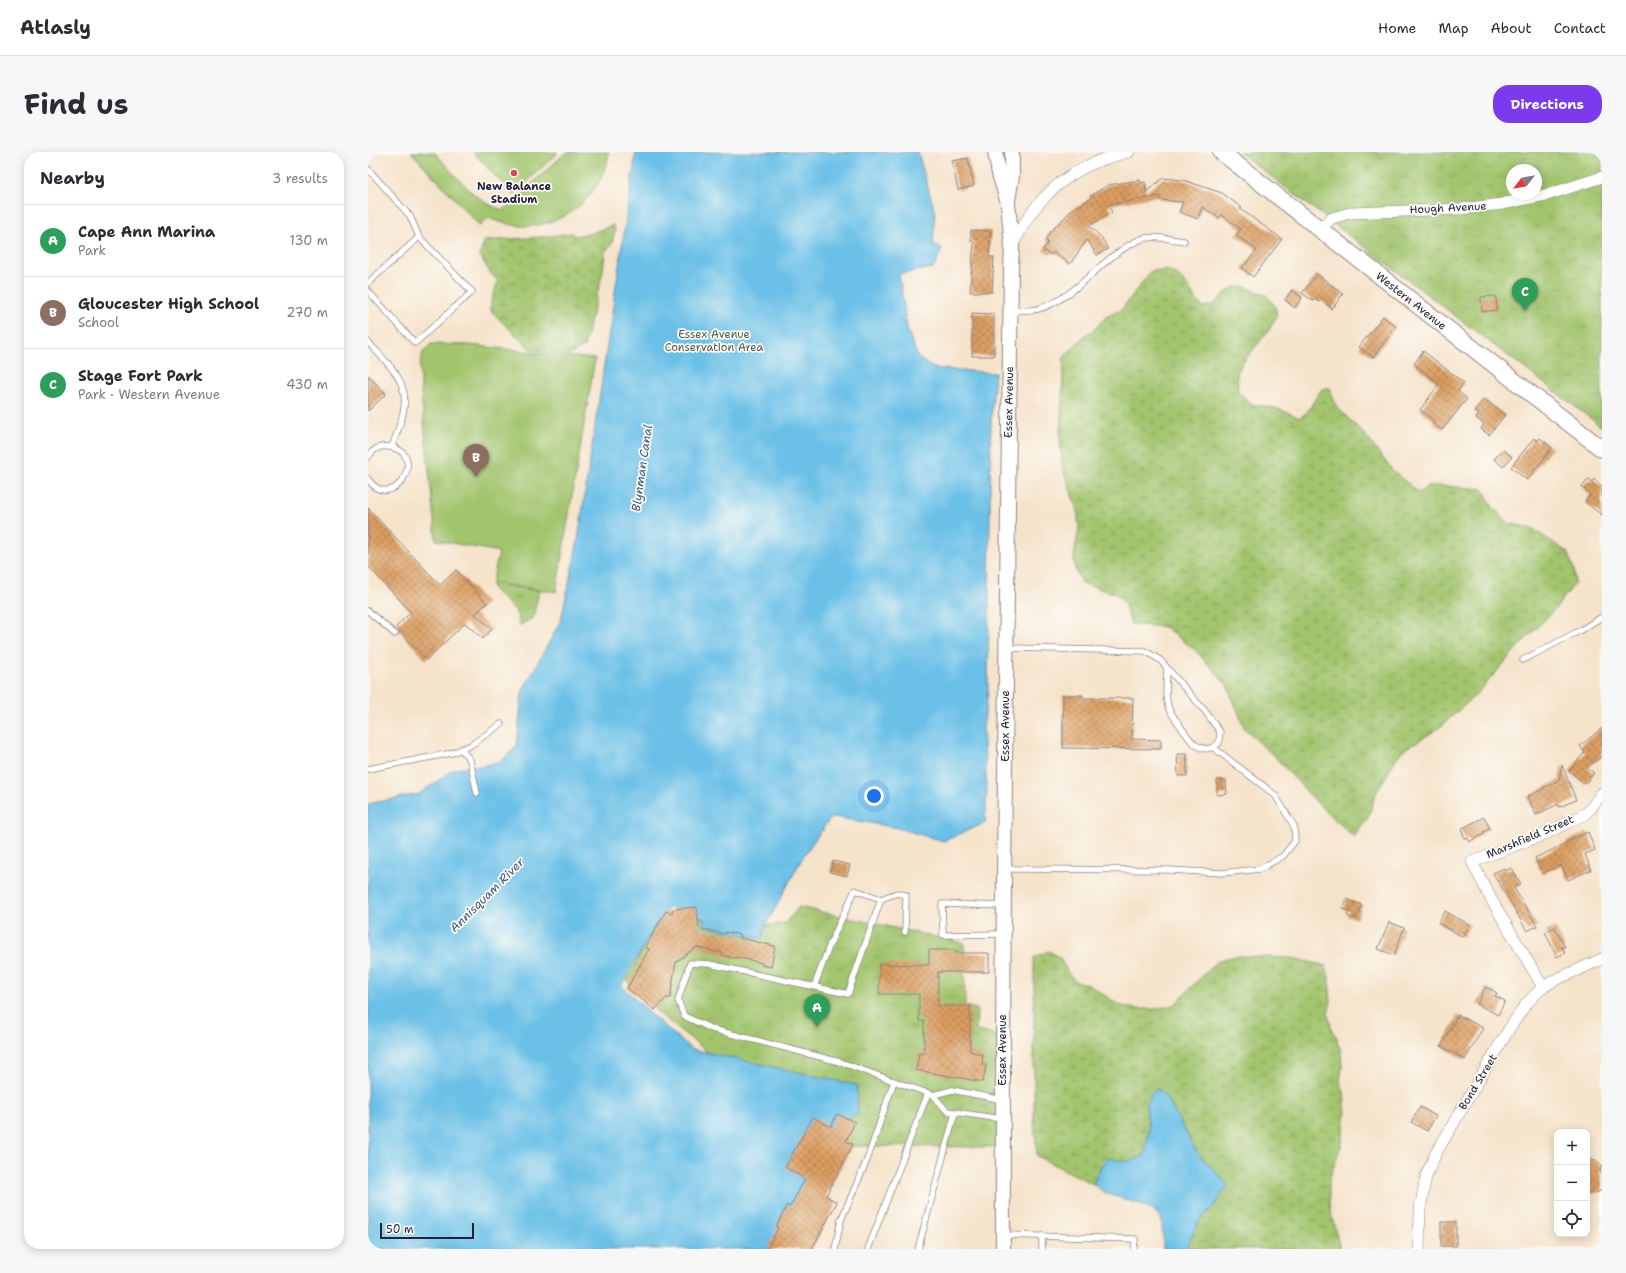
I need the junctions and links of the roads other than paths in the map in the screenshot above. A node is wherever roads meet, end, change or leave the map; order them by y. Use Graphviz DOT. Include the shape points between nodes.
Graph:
graph roads {
  1 [pos="995,152"];
  2 [pos="1012,152"];
  3 [pos="1129,152"];
  4 [pos="1221,152"];
  5 [pos="368,169"];
  6 [pos="1602,177"];
  7 [pos="1008,203"];
  8 [pos="1320,229"];
  9 [pos="419,237"];
  10 [pos="1184,241"];
  11 [pos="1012,246"];
  12 [pos="368,283"];
  13 [pos="368,291"];
  14 [pos="1010,311"];
  15 [pos="368,342"];
  16 [pos="392,447"];
  17 [pos="1602,449"];
  18 [pos="368,457"];
  19 [pos="368,479"];
  20 [pos="368,612"];
  21 [pos="1602,618"];
  22 [pos="395,634"];
  23 [pos="1006,648"];
  24 [pos="1523,660"];
  25 [pos="1167,668"];
  26 [pos="501,724"];
  27 [pos="1214,748"];
  28 [pos="461,749"];
  29 [pos="368,769"];
  30 [pos="476,793"];
  31 [pos="1602,793"];
  32 [pos="1004,869"];
  33 [pos="881,898"];
  34 [pos="1003,906"];
  35 [pos="905,932"];
  36 [pos="1003,934"];
  37 [pos="1602,959"];
  38 [pos="814,987"];
  39 [pos="1543,987"];
  40 [pos="894,1081"];
  41 [pos="931,1094"];
  42 [pos="1002,1100"];
  43 [pos="955,1113"];
  44 [pos="1003,1119"];
  45 [pos="1003,1235"];
  46 [pos="1042,1236"];
  47 [pos="835,1249"];
  48 [pos="868,1249"];
  49 [pos="918,1249"];
  50 [pos="1003,1249"];
  51 [pos="1042,1249"];
  52 [pos="1134,1249"];
  53 [pos="1419,1249"];
  1 -- 7 [label="street, Essex Avenue"];
  2 -- 7 [label="street, Essex Avenue"];
  3 -- 11 [label="street" via="1093,163 1064,180 1041,200"];
  4 -- 8 [label="main road, Western Avenue"];
  5 -- 9 [label="lane" via="410,216"];
  6 -- 8 [label="street, Hough Avenue" via="1550,194 1502,204 1371,217 1350,213 1332,218"];
  7 -- 11 [label="street, Essex Avenue"];
  8 -- 17 [label="main road, Western Avenue"];
  9 -- 12 [label="lane"];
  9 -- 13 [label="lane" via="472,292 415,343"];
  10 -- 14 [label="lane" via="1145,238 1130,244 1112,256 1072,291 1055,301 1038,309"];
  11 -- 14 [label="street, Essex Avenue"];
  14 -- 23 [label="street, Essex Avenue"];
  15 -- 16 [label="lane" via="396,373 404,393 404,409"];
  16 -- 18 [label="lane" via="380,447 372,451"];
  16 -- 19 [label="lane" via="402,454 406,462 407,474 403,481 393,488 384,489 376,487"];
  20 -- 22 [label="lane"];
  21 -- 24 [label="lane"];
  23 -- 25 [label="lane" via="1145,651 1160,660"];
  23 -- 32 [label="street, Essex Avenue"];
  25 -- 27 [label="lane" via="1220,732 1219,744"];
  25 -- 27 [label="lane" via="1169,709 1193,743 1204,750"];
  26 -- 28 [label="lane"];
  27 -- 32 [label="lane" via="1275,795 1294,826 1295,841 1283,856 1260,870 1222,873 1170,870"];
  28 -- 29 [label="lane" via="452,753"];
  28 -- 30 [label="lane" via="470,760"];
  31 -- 39 [label="street, Marshfield Street" via="1585,814 1545,834 1472,862"];
  32 -- 34 [label="street, Essex Avenue"];
  33 -- 35 [label="lane" via="897,892 906,895"];
  33 -- 38 [label="lane" via="855,890 830,944"];
  33 -- 38 [label="lane" via="848,994"];
  34 -- 36 [label="street, Essex Avenue"];
  34 -- 36 [label="lane" via="942,904 942,935"];
  36 -- 42 [label="street, Essex Avenue"];
  37 -- 39 [label="street, Bond Street"];
  38 -- 40 [label="lane" via="709,964 690,963 678,1000 684,1016 712,1029 832,1060"];
  39 -- 53 [label="street, Bond Street" via="1513,1022 1436,1153 1426,1176 1420,1209"];
  40 -- 41 [label="lane"];
  40 -- 47 [label="lane" via="867,1160 841,1220"];
  41 -- 42 [label="lane" via="952,1090"];
  41 -- 43 [label="lane" via="947,1111"];
  41 -- 48 [label="lane"];
  42 -- 44 [label="street, Essex Avenue"];
  43 -- 44 [label="lane"];
  43 -- 49 [label="lane"];
  44 -- 45 [label="street, Essex Avenue"];
  45 -- 46 [label="lane"];
  45 -- 50 [label="street, Essex Avenue"];
  46 -- 51 [label="lane"];
  46 -- 52 [label="lane" via="1135,1239"];
}
